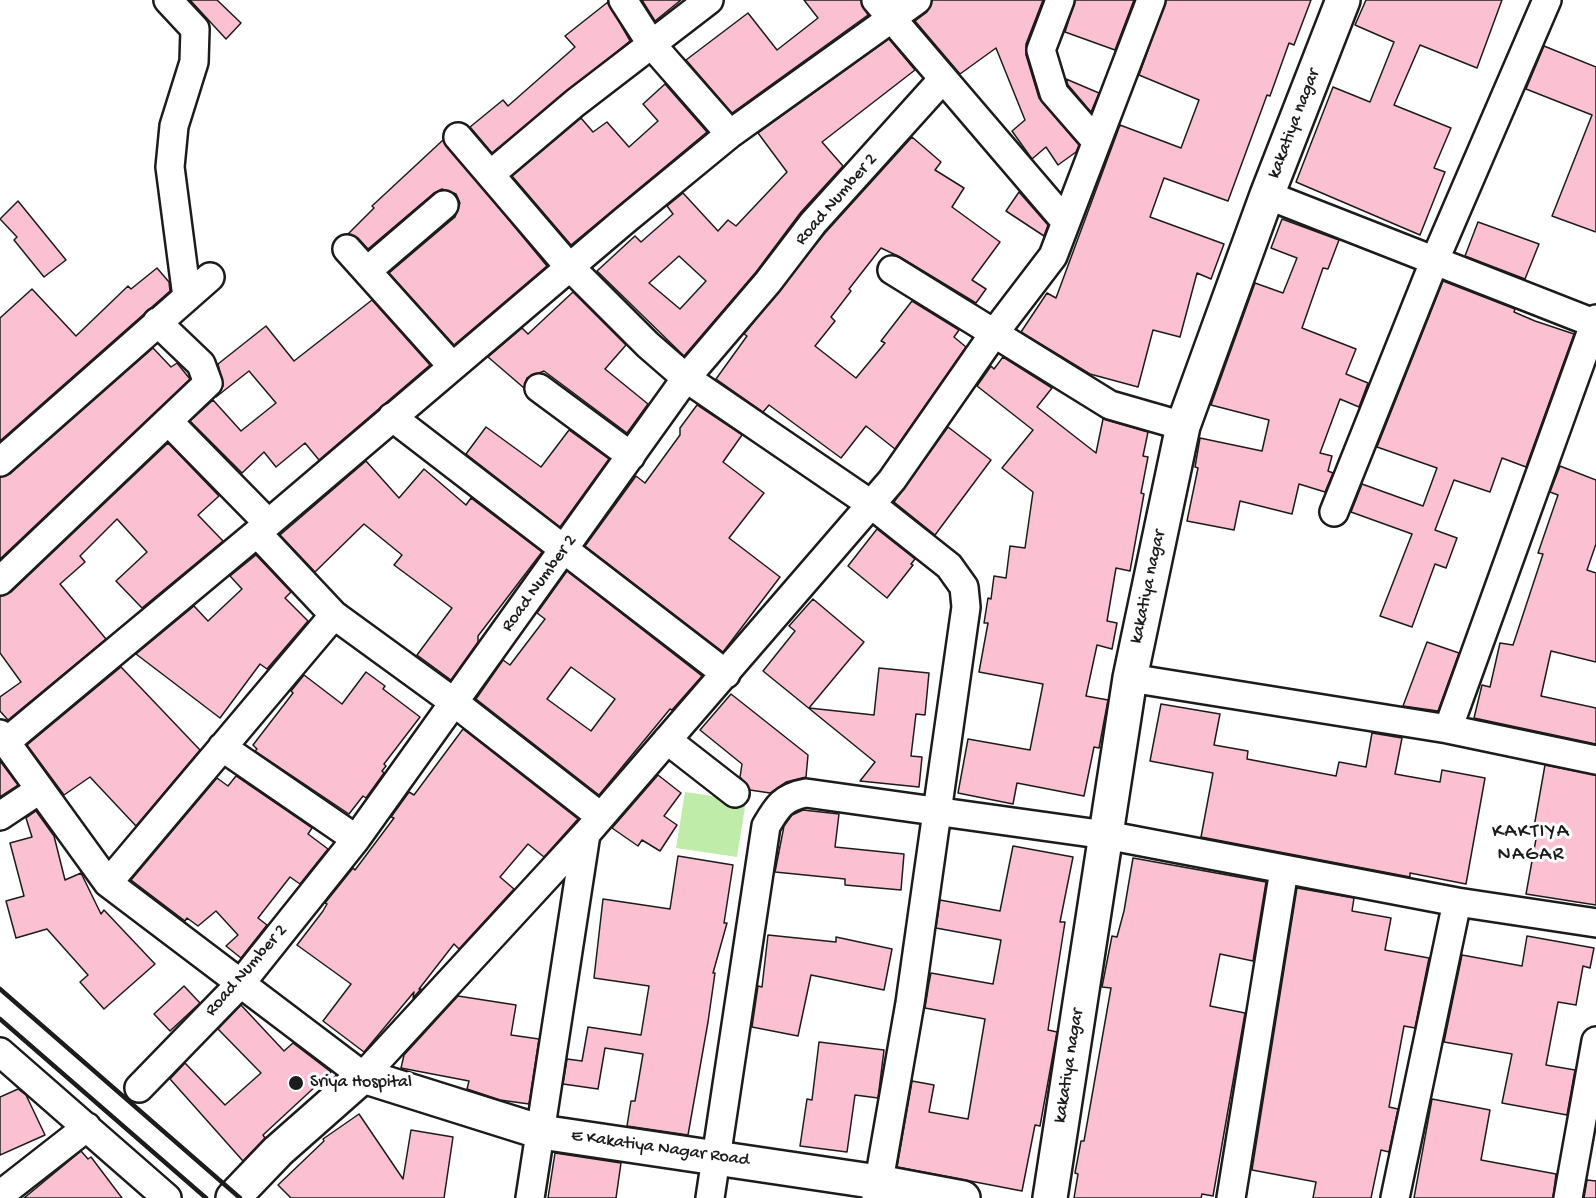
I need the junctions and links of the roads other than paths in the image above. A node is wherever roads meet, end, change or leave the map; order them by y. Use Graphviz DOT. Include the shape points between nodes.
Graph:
graph roads {
  1 [pos="168,0"];
  2 [pos="623,0"];
  3 [pos="709,0"];
  4 [pos="917,0"];
  5 [pos="1060,0"];
  6 [pos="1150,0"];
  7 [pos="1343,0"];
  8 [pos="1547,0"];
  9 [pos="884,10"];
  10 [pos="652,45"];
  11 [pos="942,80"];
  12 [pos="730,134"];
  13 [pos="458,137"];
  14 [pos="1095,140"];
  15 [pos="491,174"];
  16 [pos="1267,195"];
  17 [pos="444,205"];
  18 [pos="1065,222"];
  19 [pos="347,249"];
  20 [pos="1434,262"];
  21 [pos="569,266"];
  22 [pos="892,270"];
  23 [pos="367,271"];
  24 [pos="210,278"];
  25 [pos="186,297"];
  26 [pos="157,322"];
  27 [pos="1595,322"];
  28 [pos="995,332"];
  29 [pos="452,366"];
  30 [pos="686,378"];
  31 [pos="539,388"];
  32 [pos="392,417"];
  33 [pos="168,421"];
  34 [pos="1183,426"];
  35 [pos="631,456"];
  36 [pos="0,462"];
  37 [pos="872,505"];
  38 [pos="1334,512"];
  39 [pos="262,528"];
  40 [pos="564,551"];
  41 [pos="0,581"];
  42 [pos="334,615"];
  43 [pos="726,674"];
  44 [pos="1130,678"];
  45 [pos="454,703"];
  46 [pos="1448,729"];
  47 [pos="3,738"];
  48 [pos="667,740"];
  49 [pos="222,747"];
  50 [pos="1596,760"];
  51 [pos="39,790"];
  52 [pos="735,793"];
  53 [pos="934,813"];
  54 [pos="0,816"];
  55 [pos="593,825"];
  56 [pos="1106,835"];
  57 [pos="356,839"];
  58 [pos="1284,870"];
  59 [pos="108,883"];
  60 [pos="1457,902"];
  61 [pos="1596,923"];
  62 [pos="241,984"];
  63 [pos="1596,1041"];
  64 [pos="0,1052"];
  65 [pos="363,1076"];
  66 [pos="139,1088"];
  67 [pos="87,1127"];
  68 [pos="541,1132"];
  69 [pos="717,1157"];
  70 [pos="877,1190"];
  71 [pos="0,1195"];
  72 [pos="167,1198"];
  73 [pos="233,1198"];
  74 [pos="530,1198"];
  75 [pos="710,1198"];
  76 [pos="963,1198"];
  77 [pos="1050,1198"];
  78 [pos="1231,1198"];
  79 [pos="1395,1198"];
  80 [pos="1568,1198"];
  1 -- 25 [label="street" via="195,28 195,62 174,126 170,167"];
  2 -- 10 [label="street"];
  3 -- 10 [label="street"];
  4 -- 9 [label="street"];
  5 -- 14 [label="street" via="1041,50 1054,93"];
  6 -- 14 [label="street"];
  7 -- 16 [label="street, kakatiya nagar"];
  8 -- 20 [label="street"];
  9 -- 11 [label="street"];
  9 -- 12 [label="street"];
  10 -- 12 [label="street"];
  10 -- 15 [label="street"];
  11 -- 18 [label="street"];
  11 -- 30 [label="street, Road Number 2" via="813,223"];
  12 -- 21 [label="street"];
  13 -- 15 [label="street"];
  14 -- 18 [label="street"];
  15 -- 21 [label="street"];
  16 -- 20 [label="street"];
  16 -- 34 [label="street, kakatiya nagar"];
  17 -- 23 [label="street"];
  18 -- 28 [label="street" via="1053,256"];
  19 -- 23 [label="street"];
  20 -- 27 [label="street"];
  20 -- 38 [label="street"];
  21 -- 29 [label="street"];
  21 -- 30 [label="street"];
  22 -- 28 [label="street"];
  23 -- 29 [label="street"];
  24 -- 25 [label="street"];
  25 -- 26 [label="street"];
  26 -- 33 [label="street" via="201,364 208,383"];
  26 -- 36 [label="street"];
  27 -- 46 [label="street"];
  28 -- 34 [label="street" via="1110,405"];
  28 -- 37 [label="street"];
  29 -- 32 [label="street"];
  30 -- 35 [label="street, Road Number 2"];
  30 -- 37 [label="street"];
  31 -- 35 [label="street"];
  32 -- 39 [label="street"];
  32 -- 40 [label="street"];
  33 -- 39 [label="street"];
  33 -- 41 [label="street"];
  34 -- 44 [label="street, kakatiya nagar"];
  35 -- 40 [label="street, Road Number 2"];
  37 -- 43 [label="street"];
  37 -- 53 [label="street" via="949,566 964,586 966,607"];
  39 -- 42 [label="street"];
  39 -- 47 [label="street"];
  40 -- 43 [label="street"];
  40 -- 45 [label="street, Road Number 2"];
  42 -- 45 [label="street"];
  42 -- 49 [label="street"];
  43 -- 48 [label="street"];
  44 -- 46 [label="street"];
  44 -- 56 [label="street, kakatiya nagar"];
  45 -- 55 [label="street"];
  45 -- 57 [label="street, Road Number 2"];
  46 -- 50 [label="street"];
  47 -- 51 [label="street"];
  48 -- 52 [label="street"];
  48 -- 55 [label="street"];
  49 -- 57 [label="street"];
  49 -- 59 [label="street"];
  51 -- 54 [label="street"];
  51 -- 59 [label="street"];
  53 -- 56 [label="street"];
  53 -- 69 [label="street" via="806,793 780,802 766,826"];
  53 -- 70 [label="street" via="910,1003"];
  55 -- 65 [label="street"];
  55 -- 68 [label="street"];
  56 -- 58 [label="street"];
  56 -- 77 [label="street, kakatiya nagar"];
  57 -- 62 [label="street, Road Number 2"];
  58 -- 60 [label="street"];
  58 -- 78 [label="street"];
  59 -- 62 [label="street"];
  60 -- 61 [label="street"];
  60 -- 79 [label="street"];
  62 -- 65 [label="street"];
  62 -- 66 [label="street, Road Number 2"];
  63 -- 80 [label="street"];
  64 -- 67 [label="street"];
  65 -- 68 [label="street, E Kakatiya Nagar Road"];
  65 -- 73 [label="street" via="278,1151"];
  67 -- 71 [label="street"];
  67 -- 72 [label="street"];
  68 -- 69 [label="street, E Kakatiya Nagar Road"];
  68 -- 74 [label="street"];
  69 -- 70 [label="street, E Kakatiya Nagar Road"];
  69 -- 75 [label="street"];
  70 -- 76 [label="street, E Kakatiya Nagar Road"];
}
